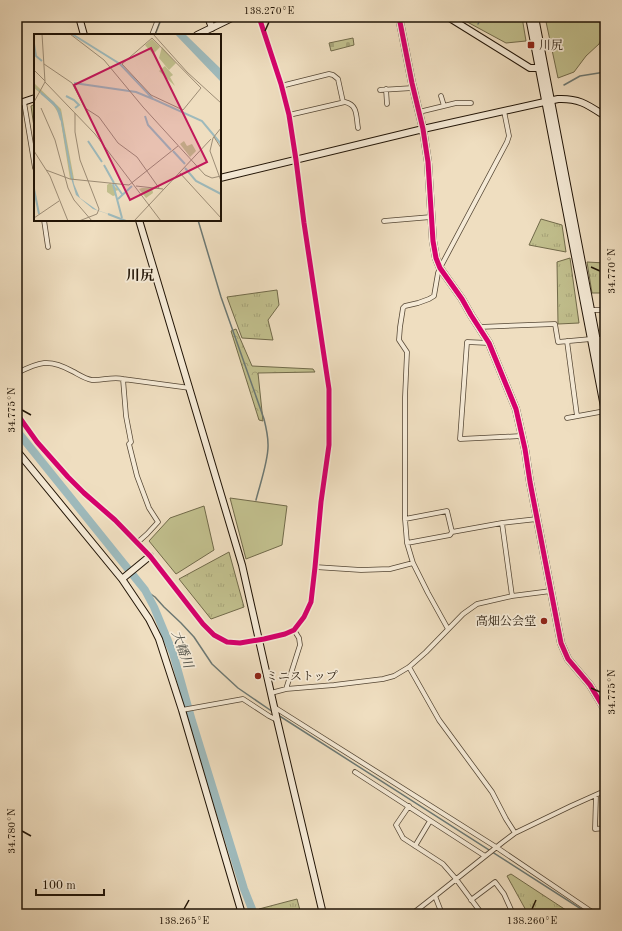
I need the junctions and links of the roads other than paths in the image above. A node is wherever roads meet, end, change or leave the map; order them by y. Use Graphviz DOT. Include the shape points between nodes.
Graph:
graph roads {
  1 [pos="79,17"];
  2 [pos="159,17"];
  3 [pos="208,17"];
  4 [pos="234,17"];
  5 [pos="259,17"];
  6 [pos="399,17"];
  7 [pos="448,17"];
  8 [pos="529,17"];
  9 [pos="535,17"];
  10 [pos="212,28"];
  11 [pos="84,34"];
  12 [pos="152,34"];
  13 [pos="199,34"];
  14 [pos="539,68"];
  15 [pos="281,86"];
  16 [pos="413,88"];
  17 [pos="386,89"];
  18 [pos="380,90"];
  19 [pos="441,96"];
  20 [pos="34,98"];
  21 [pos="24,102"];
  22 [pos="343,102"];
  23 [pos="548,102"];
  24 [pos="471,103"];
  25 [pos="17,104"];
  26 [pos="387,104"];
  27 [pos="444,106"];
  28 [pos="504,111"];
  29 [pos="419,112"];
  30 [pos="289,115"];
  31 [pos="605,116"];
  32 [pos="358,128"];
  33 [pos="423,129"];
  34 [pos="296,160"];
  35 [pos="34,162"];
  36 [pos="221,178"];
  37 [pos="431,217"];
  38 [pos="44,221"];
  39 [pos="139,221"];
  40 [pos="384,221"];
  41 [pos="48,247"];
  42 [pos="440,268"];
  43 [pos="591,310"];
  44 [pos="605,310"];
  45 [pos="479,327"];
  46 [pos="594,339"];
  47 [pos="605,339"];
  48 [pos="567,341"];
  49 [pos="489,344"];
  50 [pos="17,373"];
  51 [pos="123,379"];
  52 [pos="605,383"];
  53 [pos="190,388"];
  54 [pos="605,412"];
  55 [pos="17,414"];
  56 [pos="577,416"];
  57 [pos="567,418"];
  58 [pos="521,436"];
  59 [pos="17,451"];
  60 [pos="405,519"];
  61 [pos="537,519"];
  62 [pos="502,523"];
  63 [pos="452,532"];
  64 [pos="138,542"];
  65 [pos="407,543"];
  66 [pos="150,556"];
  67 [pos="413,563"];
  68 [pos="315,567"];
  69 [pos="122,579"];
  70 [pos="551,591"];
  71 [pos="512,596"];
  72 [pos="448,629"];
  73 [pos="294,630"];
  74 [pos="259,640"];
  75 [pos="409,666"];
  76 [pos="286,689"];
  77 [pos="271,693"];
  78 [pos="275,708"];
  79 [pos="182,710"];
  80 [pos="605,710"];
  81 [pos="277,718"];
  82 [pos="355,772"];
  83 [pos="605,792"];
  84 [pos="596,795"];
  85 [pos="408,806"];
  86 [pos="430,821"];
  87 [pos="605,828"];
  88 [pos="515,833"];
  89 [pos="415,846"];
  90 [pos="495,848"];
  91 [pos="486,855"];
  92 [pos="456,879"];
  93 [pos="435,896"];
  94 [pos="471,900"];
  95 [pos="242,914"];
  96 [pos="323,914"];
  97 [pos="412,914"];
  98 [pos="442,914"];
  99 [pos="482,914"];
  100 [pos="513,914"];
  101 [pos="595,914"];
  1 -- 11 [label="street"];
  2 -- 12 [label="street"];
  3 -- 10 [label="street"];
  4 -- 10 [label="street"];
  5 -- 15 [label="street"];
  6 -- 16 [label="street"];
  7 -- 14 [label="street" via="530,68"];
  8 -- 14 [label="street"];
  9 -- 23 [label="street"];
  10 -- 13 [label="street"];
  14 -- 23 [label="street"];
  15 -- 22 [label="street" via="328,74 333,75 338,79"];
  15 -- 30 [label="street"];
  16 -- 17 [label="street"];
  16 -- 29 [label="street"];
  17 -- 18 [label="street"];
  17 -- 26 [label="street"];
  19 -- 27 [label="street"];
  20 -- 21 [label="street"];
  21 -- 25 [label="street"];
  21 -- 35 [label="street"];
  22 -- 30 [label="street"];
  22 -- 32 [label="street" via="350,103 355,109"];
  23 -- 28 [label="street"];
  23 -- 31 [label="street" via="578,100"];
  23 -- 43 [label="street"];
  23 -- 46 [label="street"];
  24 -- 27 [label="street"];
  27 -- 29 [label="street"];
  28 -- 33 [label="street"];
  28 -- 42 [label="street" via="509,136 507,142"];
  29 -- 33 [label="street"];
  30 -- 34 [label="street"];
  33 -- 34 [label="street"];
  33 -- 37 [label="street"];
  34 -- 36 [label="street"];
  34 -- 68 [label="street" via="329,390 329,445"];
  37 -- 40 [label="street"];
  37 -- 42 [label="street" via="436,258"];
  38 -- 41 [label="street"];
  39 -- 53 [label="street"];
  42 -- 45 [label="street"];
  42 -- 60 [label="street" via="434,296 405,306 400,327 399,340 407,352"];
  43 -- 44 [label="street"];
  43 -- 46 [label="street"];
  45 -- 48 [label="street" via="555,324 558,342"];
  45 -- 49 [label="street"];
  46 -- 47 [label="street"];
  46 -- 48 [label="street"];
  46 -- 52 [label="street"];
  46 -- 54 [label="street"];
  48 -- 56 [label="street"];
  49 -- 58 [label="street" via="516,409"];
  49 -- 58 [label="street" via="467,342 460,439"];
  50 -- 51 [label="street" via="47,362 63,365 93,380"];
  51 -- 53 [label="street"];
  51 -- 64 [label="street" via="131,442 129,444 137,476 149,508 158,522"];
  53 -- 74 [label="street" via="242,566"];
  54 -- 56 [label="street"];
  55 -- 64 [label="street" via="37,442 68,477"];
  56 -- 57 [label="street"];
  58 -- 61 [label="street"];
  59 -- 69 [label="street"];
  60 -- 63 [label="street" via="447,511"];
  60 -- 65 [label="street"];
  61 -- 62 [label="street"];
  61 -- 70 [label="street"];
  62 -- 63 [label="street"];
  62 -- 71 [label="street"];
  63 -- 65 [label="street" via="450,535"];
  64 -- 66 [label="street"];
  65 -- 67 [label="street"];
  66 -- 69 [label="street"];
  66 -- 74 [label="street" via="214,635 227,642"];
  67 -- 68 [label="street" via="390,569"];
  67 -- 72 [label="street"];
  68 -- 73 [label="street" via="311,602"];
  69 -- 79 [label="street" via="159,639"];
  70 -- 71 [label="street"];
  70 -- 80 [label="street" via="561,643 568,659 590,685"];
  71 -- 72 [label="street" via="477,604"];
  72 -- 75 [label="street"];
  73 -- 74 [label="street"];
  73 -- 76 [label="street" via="300,645"];
  74 -- 77 [label="street"];
  75 -- 76 [label="street" via="394,676 382,679"];
  75 -- 88 [label="street" via="439,720 492,792"];
  76 -- 77 [label="street"];
  77 -- 78 [label="street"];
  78 -- 81 [label="street"];
  78 -- 90 [label="street"];
  79 -- 81 [label="street" via="243,699 268,716"];
  79 -- 95 [label="street"];
  81 -- 96 [label="street"];
  82 -- 85 [label="street"];
  83 -- 84 [label="street"];
  84 -- 87 [label="street" via="596,829"];
  84 -- 88 [label="street"];
  85 -- 86 [label="street"];
  85 -- 89 [label="street" via="396,825 403,838"];
  86 -- 89 [label="street"];
  86 -- 91 [label="street"];
  88 -- 90 [label="street"];
  89 -- 92 [label="street" via="443,864"];
  90 -- 91 [label="street"];
  90 -- 101 [label="street"];
  91 -- 92 [label="street"];
  92 -- 93 [label="street"];
  92 -- 94 [label="street"];
  93 -- 97 [label="street"];
  93 -- 98 [label="street"];
  94 -- 99 [label="street"];
  94 -- 100 [label="street" via="495,882"];
}
